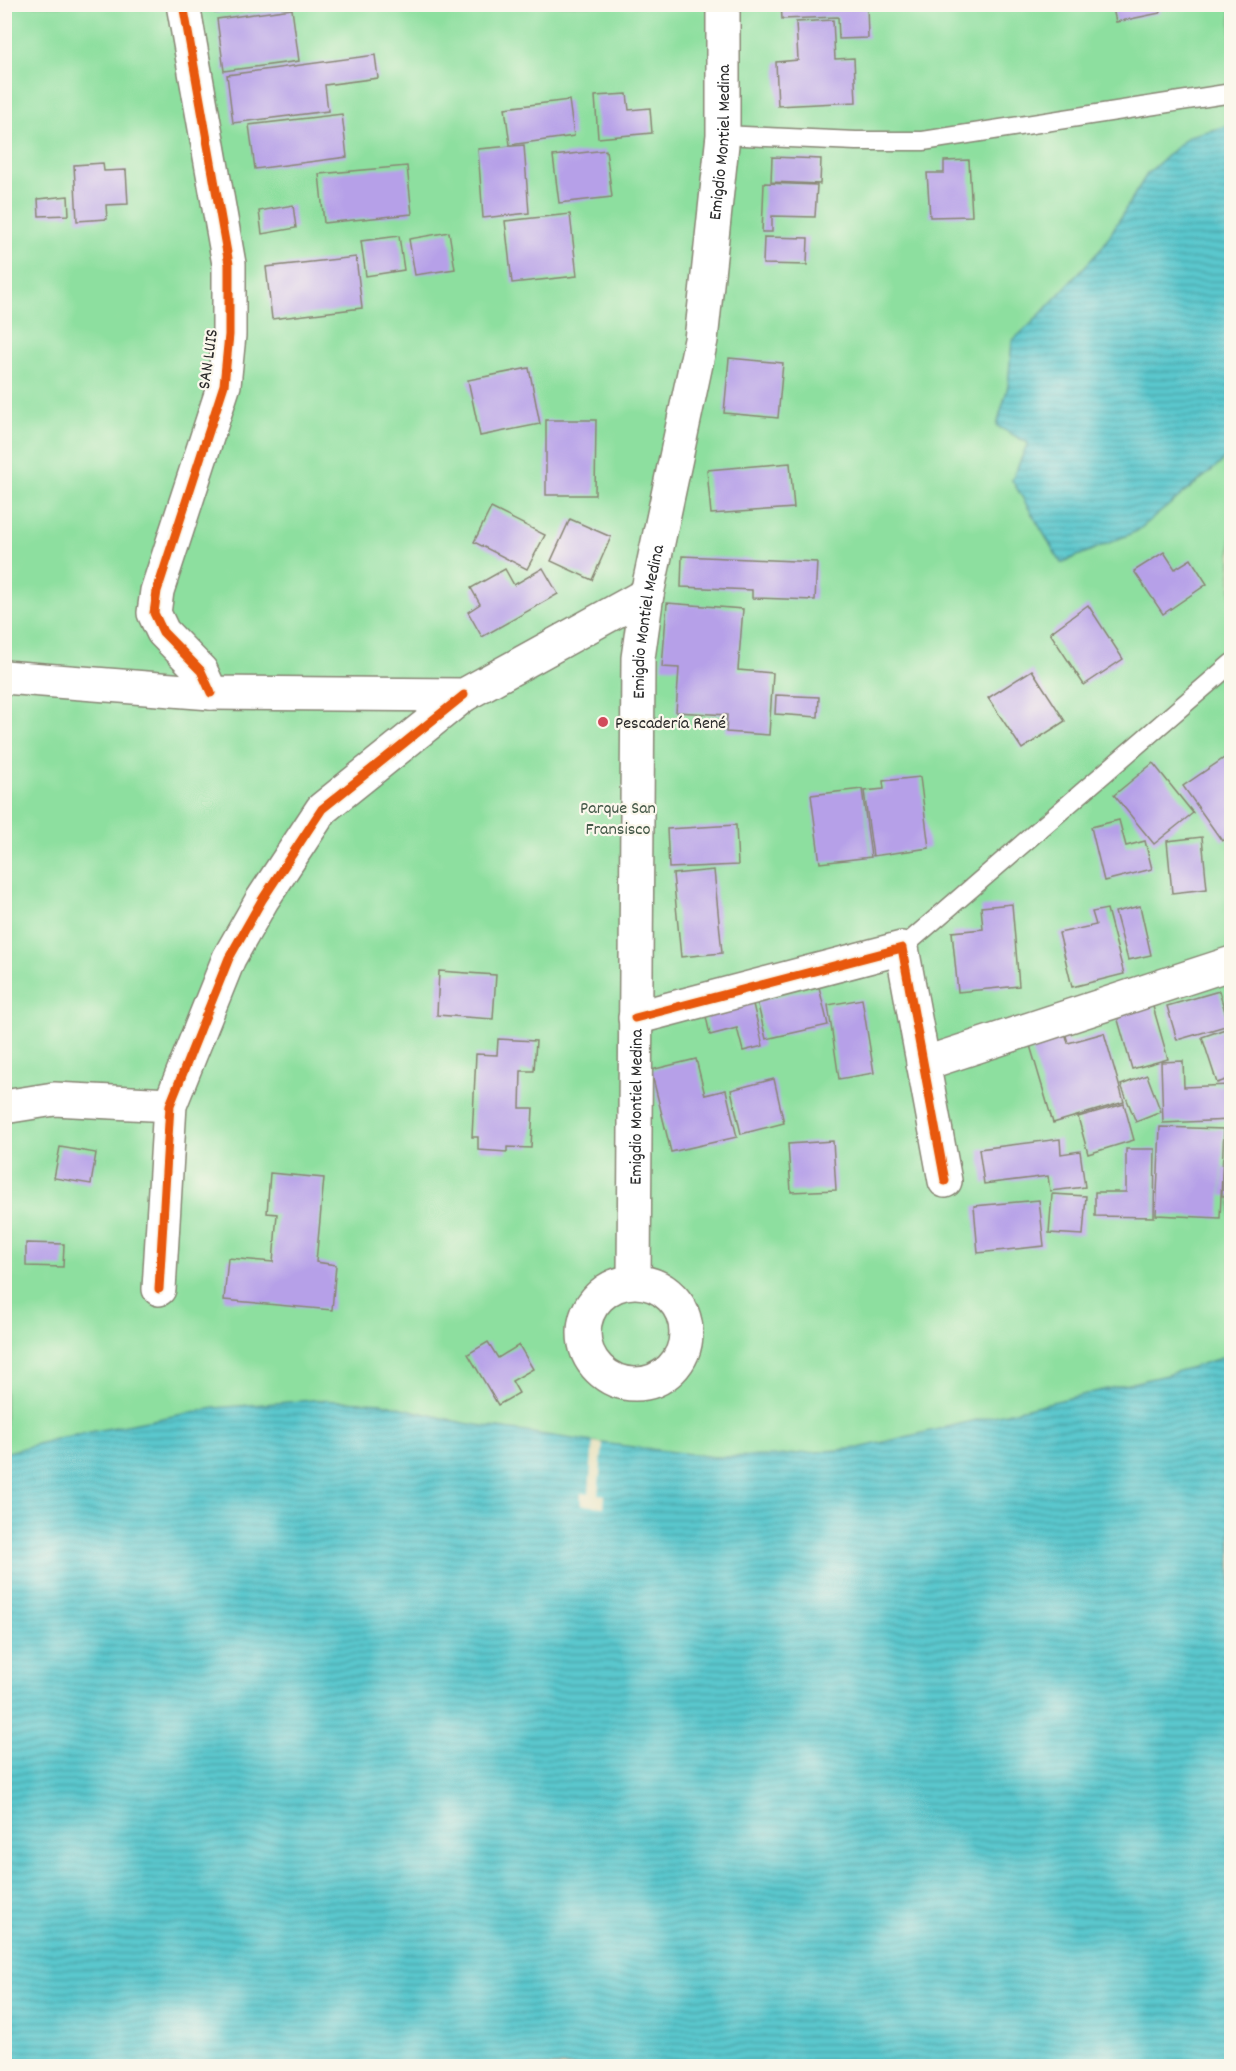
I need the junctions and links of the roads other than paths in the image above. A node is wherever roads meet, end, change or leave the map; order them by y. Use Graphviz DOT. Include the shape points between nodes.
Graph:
graph roads {
  1 [pos="183,4"];
  2 [pos="723,4"];
  3 [pos="1232,93"];
  4 [pos="723,135"];
  5 [pos="647,594"];
  6 [pos="1232,663"];
  7 [pos="4,677"];
  8 [pos="211,693"];
  9 [pos="464,695"];
  10 [pos="902,948"];
  11 [pos="1232,963"];
  12 [pos="635,1018"];
  13 [pos="923,1064"];
  14 [pos="170,1105"];
  15 [pos="4,1107"];
  16 [pos="945,1181"];
  17 [pos="634,1281"];
  18 [pos="159,1288"];
  1 -- 8 [label="street, SAN LUIS" via="229,264 229,334 224,385 161,579 154,614 163,632 201,671"];
  2 -- 4 [label="street, Emigdio Montiel Medina"];
  3 -- 4 [label="lane" via="923,141"];
  4 -- 5 [label="street, Emigdio Montiel Medina" via="701,340"];
  5 -- 9 [label="street"];
  5 -- 12 [label="street, Emigdio Montiel Medina" via="638,658"];
  6 -- 10 [label="lane"];
  7 -- 8 [label="street"];
  8 -- 9 [label="street"];
  9 -- 14 [label="street" via="322,809 262,900 230,958"];
  10 -- 12 [label="street"];
  10 -- 13 [label="street"];
  11 -- 13 [label="street"];
  12 -- 17 [label="street, Emigdio Montiel Medina"];
  13 -- 16 [label="street"];
  14 -- 15 [label="street" via="54,1099"];
  14 -- 18 [label="street"];
}
